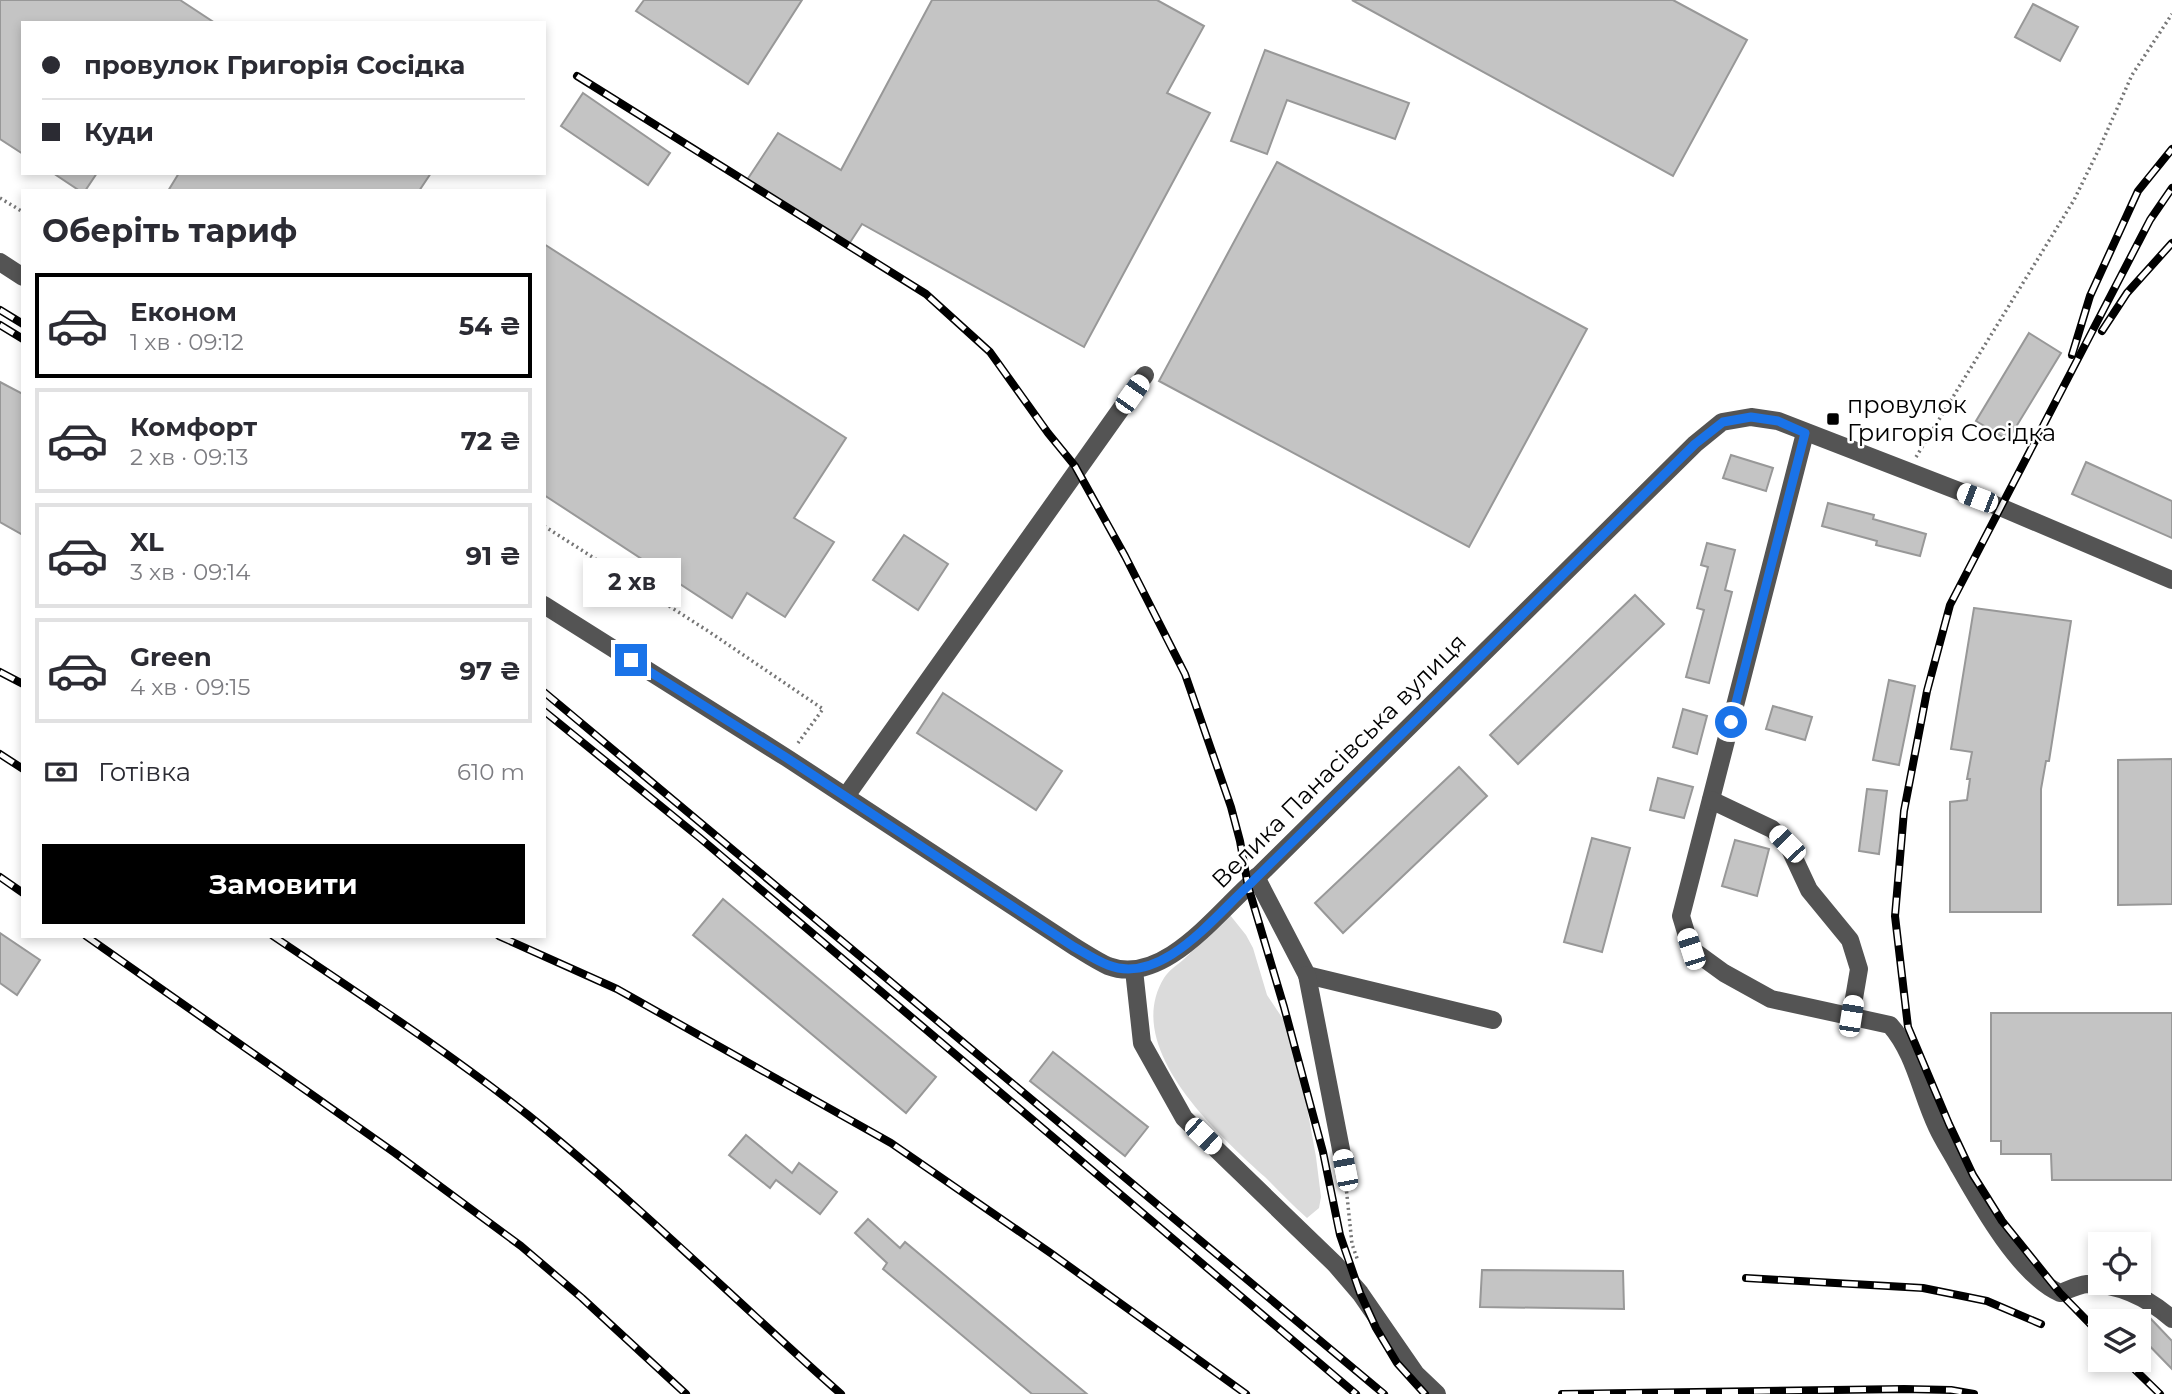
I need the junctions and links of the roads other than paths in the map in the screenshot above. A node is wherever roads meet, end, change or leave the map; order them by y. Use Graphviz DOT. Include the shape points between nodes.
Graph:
graph roads {
  1 [pos="0,262"];
  2 [pos="21,275"];
  3 [pos="1145,376"];
  4 [pos="1805,433"];
  5 [pos="2172,580"];
  6 [pos="546,606"];
  7 [pos="846,796"];
  8 [pos="1711,800"];
  9 [pos="1256,877"];
  10 [pos="1134,970"];
  11 [pos="1307,975"];
  12 [pos="1851,1016"];
  13 [pos="1493,1020"];
  14 [pos="1345,1170"];
  15 [pos="2172,1319"];
  16 [pos="1437,1394"];
  1 -- 2 [label="street"];
  3 -- 7 [label="street"];
  4 -- 5 [label="street, Велика Панасівська вулиця" via="2000,507"];
  4 -- 8 [label="street"];
  4 -- 9 [label="street, Велика Панасівська вулиця" via="1778,421 1751,417 1723,422 1695,444"];
  6 -- 7 [label="street"];
  7 -- 10 [label="street" via="1074,947 1109,966"];
  8 -- 12 [label="street" via="1773,829 1787,844 1810,890 1850,940 1859,969"];
  8 -- 12 [label="street" via="1681,916 1691,949 1771,999"];
  9 -- 10 [label="street, Велика Панасівська вулиця" via="1177,952"];
  9 -- 11 [label="street"];
  10 -- 16 [label="street" via="1142,1043 1184,1118 1335,1264 1416,1374"];
  11 -- 13 [label="street"];
  11 -- 14 [label="street"];
  12 -- 15 [label="street" via="1890,1025 1902,1038 1937,1128 1985,1213 2048,1288 2060,1293 2084,1284 2120,1288 2153,1303"];
}
